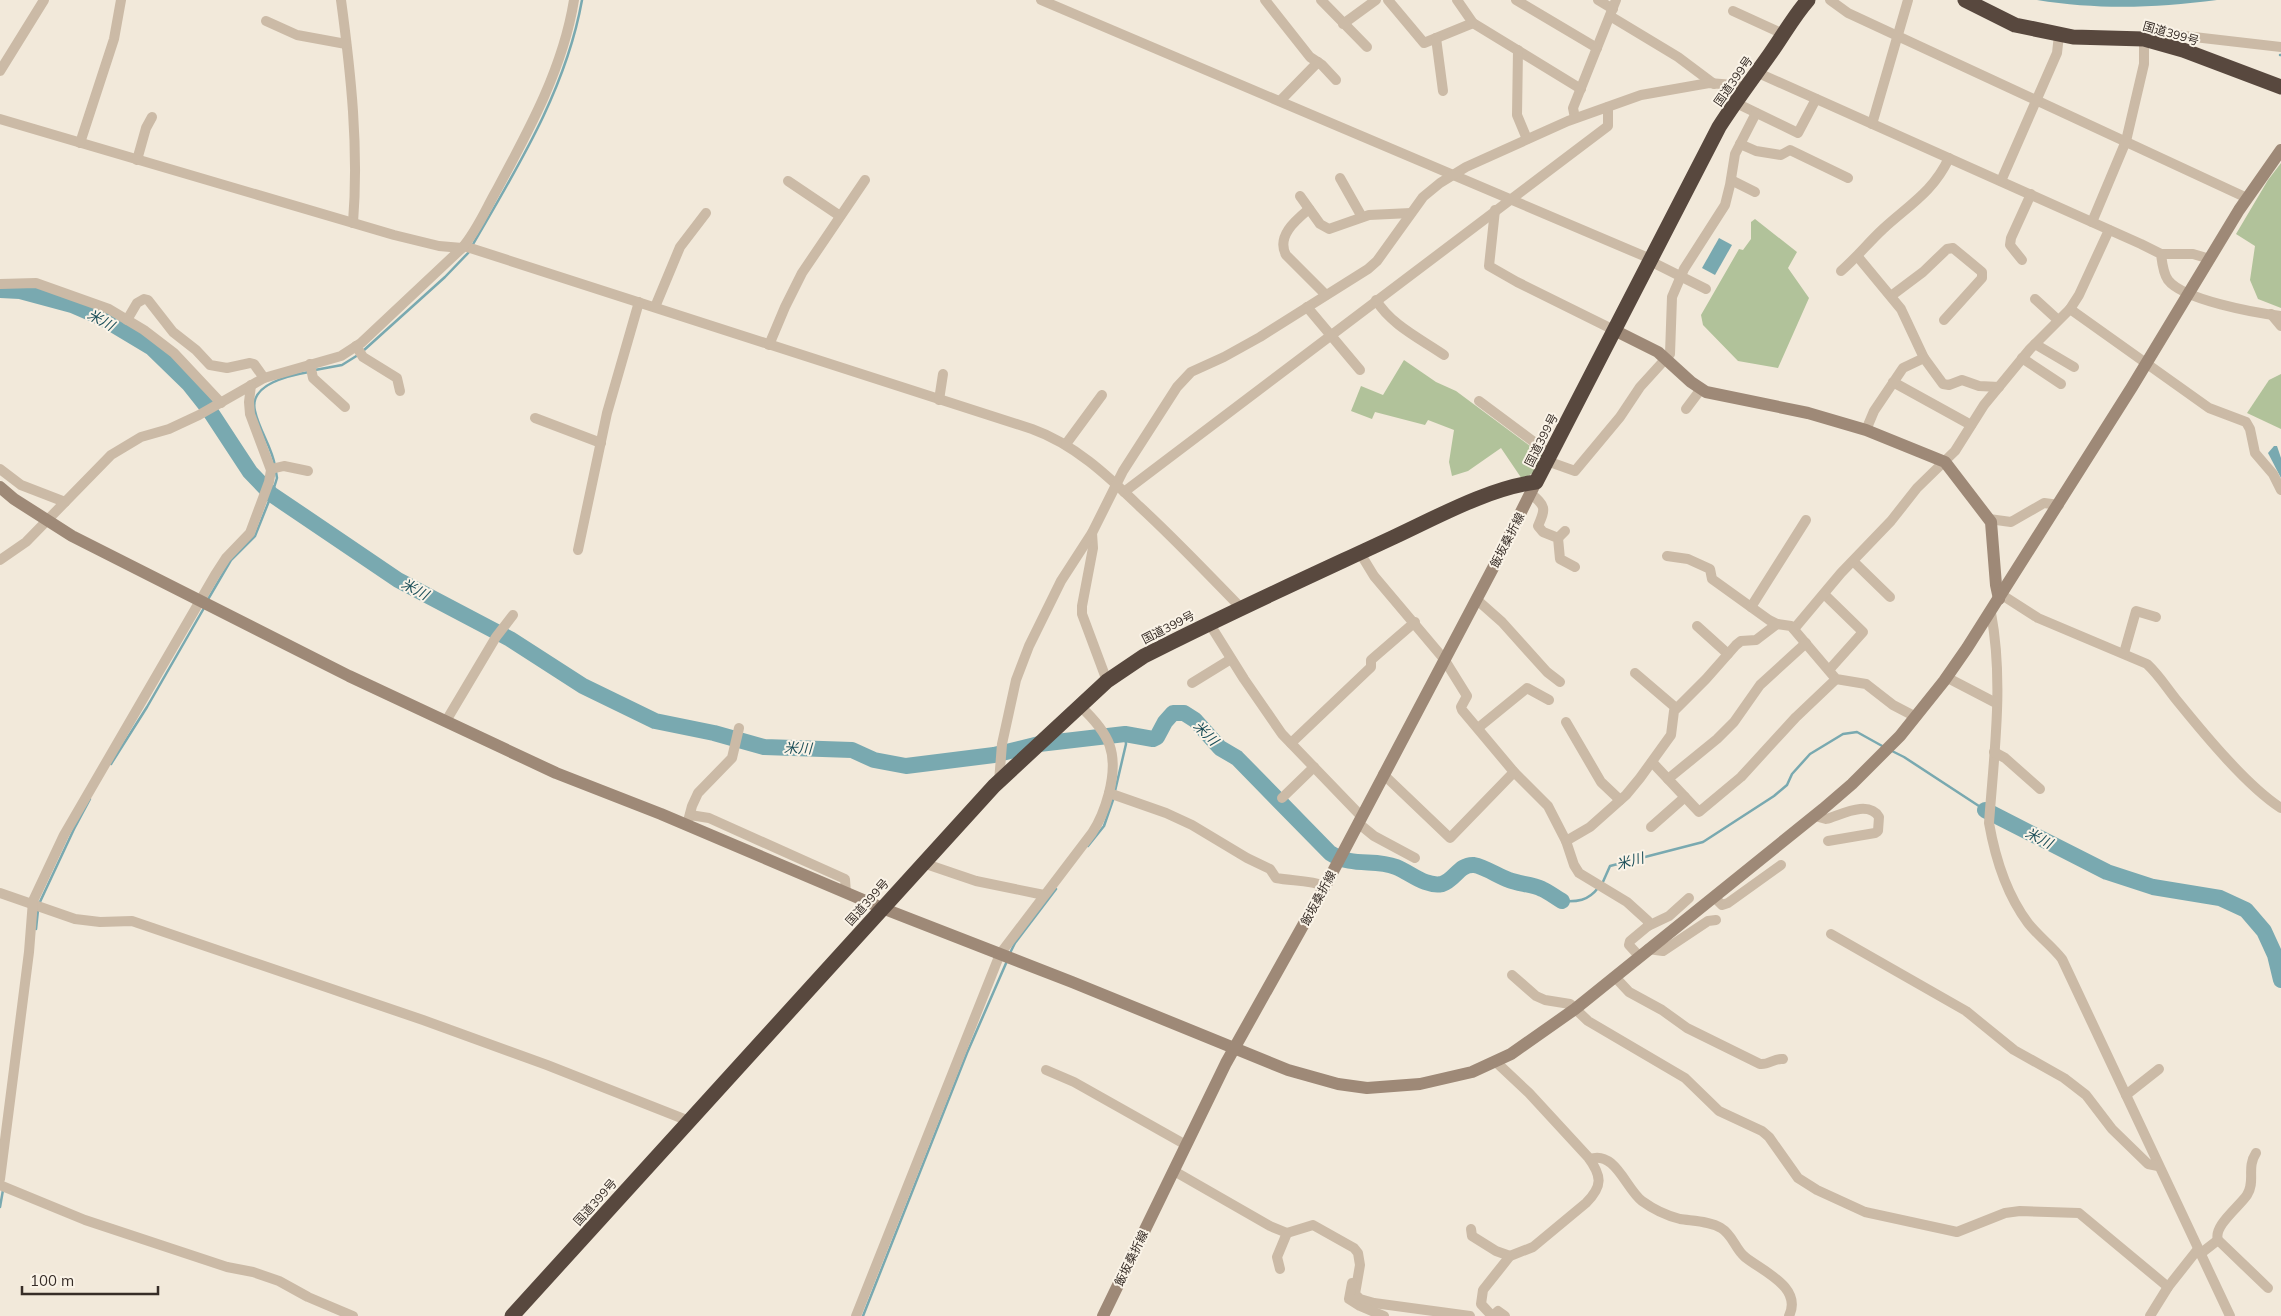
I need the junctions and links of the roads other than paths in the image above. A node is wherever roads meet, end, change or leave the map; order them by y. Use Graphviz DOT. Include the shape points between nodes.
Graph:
graph roads {
  1 [pos="44,0"];
  2 [pos="121,0"];
  3 [pos="341,0"];
  4 [pos="574,0"];
  5 [pos="1041,0"];
  6 [pos="1265,0"];
  7 [pos="1321,0"];
  8 [pos="1376,0"];
  9 [pos="1388,0"];
  10 [pos="1457,0"];
  11 [pos="1516,0"];
  12 [pos="1598,0"];
  13 [pos="1808,0"];
  14 [pos="1830,0"];
  15 [pos="1908,0"];
  16 [pos="1965,0"];
  17 [pos="1613,8"];
  18 [pos="1733,11"];
  19 [pos="266,22"];
  20 [pos="1473,23"];
  21 [pos="1343,24"];
  22 [pos="1783,34"];
  23 [pos="2058,35"];
  24 [pos="1897,36"];
  25 [pos="1436,38"];
  26 [pos="2150,40"];
  27 [pos="346,44"];
  28 [pos="1367,47"];
  29 [pos="2281,47"];
  30 [pos="1597,48"];
  31 [pos="1518,50"];
  32 [pos="1318,62"];
  33 [pos="0,71"];
  34 [pos="1756,72"];
  35 [pos="1336,80"];
  36 [pos="1714,84"];
  37 [pos="1746,86"];
  38 [pos="2281,87"];
  39 [pos="1581,89"];
  40 [pos="1444,91"];
  41 [pos="1816,99"];
  42 [pos="2038,99"];
  43 [pos="1280,101"];
  44 [pos="1734,102"];
  45 [pos="1608,106"];
  46 [pos="1756,113"];
  47 [pos="152,117"];
  48 [pos="0,118"];
  49 [pos="1575,118"];
  50 [pos="1872,124"];
  51 [pos="1798,133"];
  52 [pos="1527,139"];
  53 [pos="2126,141"];
  54 [pos="80,143"];
  55 [pos="1740,144"];
  56 [pos="1790,150"];
  57 [pos="2281,150"];
  58 [pos="1949,158"];
  59 [pos="138,160"];
  60 [pos="1453,175"];
  61 [pos="1340,178"];
  62 [pos="1848,178"];
  63 [pos="865,180"];
  64 [pos="1731,180"];
  65 [pos="788,181"];
  66 [pos="2002,181"];
  67 [pos="1756,192"];
  68 [pos="2031,194"];
  69 [pos="1300,196"];
  70 [pos="2247,198"];
  71 [pos="1510,199"];
  72 [pos="1309,209"];
  73 [pos="1495,210"];
  74 [pos="706,213"];
  75 [pos="1411,213"];
  76 [pos="840,216"];
  77 [pos="1362,217"];
  78 [pos="2092,222"];
  79 [pos="353,223"];
  80 [pos="2110,230"];
  81 [pos="467,247"];
  82 [pos="2160,254"];
  83 [pos="1858,256"];
  84 [pos="2210,259"];
  85 [pos="1650,260"];
  86 [pos="2022,260"];
  87 [pos="1841,271"];
  88 [pos="1681,276"];
  89 [pos="0,284"];
  90 [pos="1706,289"];
  91 [pos="2189,294"];
  92 [pos="1326,295"];
  93 [pos="1891,296"];
  94 [pos="2036,298"];
  95 [pos="1376,300"];
  96 [pos="639,302"];
  97 [pos="655,307"];
  98 [pos="1307,307"];
  99 [pos="2070,308"];
  100 [pos="2276,315"];
  101 [pos="127,320"];
  102 [pos="1944,320"];
  103 [pos="2058,320"];
  104 [pos="2281,326"];
  105 [pos="1614,330"];
  106 [pos="1330,335"];
  107 [pos="769,344"];
  108 [pos="2035,344"];
  109 [pos="359,350"];
  110 [pos="1444,355"];
  111 [pos="1924,358"];
  112 [pos="2022,358"];
  113 [pos="1667,359"];
  114 [pos="2147,363"];
  115 [pos="310,368"];
  116 [pos="2074,368"];
  117 [pos="1360,370"];
  118 [pos="943,374"];
  119 [pos="264,378"];
  120 [pos="1893,382"];
  121 [pos="2061,384"];
  122 [pos="251,385"];
  123 [pos="1999,387"];
  124 [pos="1701,389"];
  125 [pos="400,390"];
  126 [pos="1102,395"];
  127 [pos="938,400"];
  128 [pos="1479,401"];
  129 [pos="220,404"];
  130 [pos="345,407"];
  131 [pos="1686,409"];
  132 [pos="535,418"];
  133 [pos="1971,425"];
  134 [pos="1866,430"];
  135 [pos="601,443"];
  136 [pos="1066,444"];
  137 [pos="1549,457"];
  138 [pos="1945,462"];
  139 [pos="274,468"];
  140 [pos="0,469"];
  141 [pos="308,471"];
  142 [pos="1116,484"];
  143 [pos="0,487"];
  144 [pos="1533,488"];
  145 [pos="2281,490"];
  146 [pos="1124,492"];
  147 [pos="65,502"];
  148 [pos="2059,506"];
  149 [pos="1990,519"];
  150 [pos="1806,520"];
  151 [pos="47,521"];
  152 [pos="1092,533"];
  153 [pos="578,550"];
  154 [pos="1360,553"];
  155 [pos="1666,556"];
  156 [pos="0,560"];
  157 [pos="1854,562"];
  158 [pos="1574,567"];
  159 [pos="1824,594"];
  160 [pos="1890,597"];
  161 [pos="2001,597"];
  162 [pos="1476,599"];
  163 [pos="201,601"];
  164 [pos="1751,607"];
  165 [pos="1242,609"];
  166 [pos="1990,613"];
  167 [pos="513,615"];
  168 [pos="2156,617"];
  169 [pos="1415,622"];
  170 [pos="1209,623"];
  171 [pos="1777,624"];
  172 [pos="1697,626"];
  173 [pos="1794,629"];
  174 [pos="1806,643"];
  175 [pos="2124,653"];
  176 [pos="1728,654"];
  177 [pos="1231,659"];
  178 [pos="1444,659"];
  179 [pos="1828,670"];
  180 [pos="1635,674"];
  181 [pos="1946,677"];
  182 [pos="1836,679"];
  183 [pos="1107,681"];
  184 [pos="1192,682"];
  185 [pos="1560,682"];
  186 [pos="1550,700"];
  187 [pos="1996,703"];
  188 [pos="1080,706"];
  189 [pos="1676,708"];
  190 [pos="1916,717"];
  191 [pos="446,721"];
  192 [pos="1566,722"];
  193 [pos="1478,728"];
  194 [pos="738,736"];
  195 [pos="1291,743"];
  196 [pos="1994,752"];
  197 [pos="1652,762"];
  198 [pos="1314,767"];
  199 [pos="1514,772"];
  200 [pos="1383,774"];
  201 [pos="1668,779"];
  202 [pos="999,782"];
  203 [pos="2040,789"];
  204 [pos="1113,794"];
  205 [pos="1685,797"];
  206 [pos="1282,798"];
  207 [pos="1620,800"];
  208 [pos="2281,808"];
  209 [pos="1815,816"];
  210 [pos="688,820"];
  211 [pos="1359,820"];
  212 [pos="1651,827"];
  213 [pos="1566,841"];
  214 [pos="1828,841"];
  215 [pos="1415,858"];
  216 [pos="923,863"];
  217 [pos="1781,865"];
  218 [pos="1325,886"];
  219 [pos="0,893"];
  220 [pos="1044,895"];
  221 [pos="1714,897"];
  222 [pos="1688,898"];
  223 [pos="36,906"];
  224 [pos="882,908"];
  225 [pos="1716,920"];
  226 [pos="1648,926"];
  227 [pos="1831,934"];
  228 [pos="1644,953"];
  229 [pos="1007,956"];
  230 [pos="1512,975"];
  231 [pos="1614,977"];
  232 [pos="1575,1008"];
  233 [pos="1235,1047"];
  234 [pos="1784,1059"];
  235 [pos="1496,1062"];
  236 [pos="2159,1069"];
  237 [pos="1046,1070"];
  238 [pos="2126,1095"];
  239 [pos="689,1120"];
  240 [pos="1186,1145"];
  241 [pos="2256,1154"];
  242 [pos="1590,1159"];
  243 [pos="2158,1166"];
  244 [pos="1174,1171"];
  245 [pos="2,1185"];
  246 [pos="1472,1229"];
  247 [pos="1287,1233"];
  248 [pos="2218,1240"];
  249 [pos="2199,1252"];
  250 [pos="1510,1256"];
  251 [pos="1280,1269"];
  252 [pos="1358,1276"];
  253 [pos="2168,1287"];
  254 [pos="2268,1288"];
  255 [pos="353,1316"];
  256 [pos="512,1316"];
  257 [pos="856,1316"];
  258 [pos="1103,1316"];
  259 [pos="1384,1316"];
  260 [pos="1470,1316"];
  261 [pos="1493,1316"];
  262 [pos="1505,1316"];
  263 [pos="1788,1316"];
  264 [pos="2150,1316"];
  265 [pos="2230,1316"];
  1 -- 33 [label="street"];
  2 -- 54 [label="street" via="114,39"];
  3 -- 27 [label="street"];
  4 -- 81 [label="street" via="568,34 548,85"];
  5 -- 43 [label="street"];
  6 -- 32 [label="street" via="1310,57"];
  7 -- 21 [label="street"];
  8 -- 21 [label="street"];
  9 -- 25 [label="street" via="1424,43"];
  10 -- 20 [label="street"];
  11 -- 30 [label="street"];
  12 -- 17 [label="street"];
  13 -- 22 [label="highway, 国道399号"];
  14 -- 24 [label="street" via="1848,13"];
  15 -- 24 [label="street"];
  16 -- 23 [label="highway, 国道399号" via="2015,25"];
  17 -- 30 [label="street"];
  17 -- 36 [label="street"];
  18 -- 22 [label="street"];
  19 -- 27 [label="street" via="306,38"];
  20 -- 25 [label="street"];
  20 -- 31 [label="street"];
  21 -- 28 [label="street"];
  22 -- 34 [label="highway, 国道399号"];
  23 -- 26 [label="highway, 国道399号"];
  23 -- 42 [label="street" via="2057,53"];
  24 -- 42 [label="street"];
  24 -- 50 [label="street"];
  25 -- 40 [label="street"];
  26 -- 29 [label="street" via="2168,34"];
  26 -- 38 [label="highway, 国道399号"];
  26 -- 53 [label="street"];
  27 -- 79 [label="street" via="355,137"];
  30 -- 39 [label="street"];
  31 -- 39 [label="street"];
  31 -- 52 [label="street" via="1517,115"];
  32 -- 35 [label="street"];
  32 -- 43 [label="street"];
  34 -- 37 [label="highway, 国道399号"];
  34 -- 41 [label="street"];
  36 -- 37 [label="street"];
  36 -- 45 [label="street" via="1641,96"];
  37 -- 44 [label="highway, 国道399号"];
  39 -- 49 [label="street" via="1573,108"];
  41 -- 50 [label="street"];
  41 -- 51 [label="street"];
  42 -- 53 [label="street"];
  42 -- 66 [label="street"];
  43 -- 60 [label="street"];
  44 -- 46 [label="street"];
  44 -- 85 [label="highway, 国道399号"];
  45 -- 49 [label="street"];
  45 -- 71 [label="street" via="1608,126"];
  46 -- 51 [label="street"];
  46 -- 55 [label="street"];
  47 -- 59 [label="street"];
  48 -- 54 [label="street"];
  49 -- 52 [label="street"];
  50 -- 58 [label="street"];
  51 -- 56 [label="street"];
  52 -- 60 [label="street"];
  53 -- 70 [label="street"];
  53 -- 78 [label="street"];
  54 -- 59 [label="street"];
  55 -- 56 [label="street" via="1781,155"];
  55 -- 64 [label="street"];
  56 -- 62 [label="street"];
  57 -- 70 [label="street"];
  58 -- 66 [label="street"];
  58 -- 83 [label="street" via="1931,188 1882,230"];
  59 -- 79 [label="street"];
  60 -- 71 [label="street"];
  60 -- 75 [label="street" via="1423,198"];
  61 -- 77 [label="street"];
  63 -- 76 [label="street"];
  64 -- 67 [label="street"];
  64 -- 88 [label="street" via="1724,205"];
  65 -- 76 [label="street"];
  66 -- 68 [label="street"];
  68 -- 78 [label="street"];
  68 -- 86 [label="street" via="2010,245"];
  69 -- 72 [label="street"];
  70 -- 84 [label="street"];
  71 -- 73 [label="street"];
  71 -- 85 [label="street"];
  72 -- 77 [label="street" via="1320,224 1329,229"];
  72 -- 92 [label="street" via="1292,224 1283,240 1283,248 1286,255"];
  73 -- 95 [label="street"];
  73 -- 105 [label="street" via="1489,266"];
  74 -- 97 [label="street" via="680,248"];
  75 -- 77 [label="street"];
  75 -- 92 [label="street" via="1377,261"];
  76 -- 107 [label="street" via="802,273"];
  78 -- 80 [label="street"];
  79 -- 81 [label="street" via="415,242"];
  80 -- 82 [label="street"];
  80 -- 99 [label="street"];
  81 -- 96 [label="street"];
  81 -- 109 [label="street"];
  82 -- 84 [label="street" via="2193,254"];
  82 -- 91 [label="street" via="2167,279"];
  83 -- 87 [label="street"];
  83 -- 93 [label="street"];
  84 -- 91 [label="street"];
  85 -- 88 [label="street"];
  85 -- 105 [label="highway, 国道399号"];
  88 -- 90 [label="street"];
  88 -- 113 [label="street" via="1672,297 1672,344"];
  89 -- 101 [label="street" via="36,284 54,289 102,306"];
  91 -- 100 [label="street" via="2226,306"];
  91 -- 114 [label="street"];
  92 -- 98 [label="street"];
  93 -- 102 [label="street" via="1923,272 1947,248 1953,248 1982,272 1982,278"];
  93 -- 111 [label="street" via="1901,309"];
  94 -- 103 [label="street"];
  95 -- 106 [label="street"];
  95 -- 110 [label="street" via="1391,318"];
  96 -- 97 [label="street"];
  96 -- 135 [label="street"];
  97 -- 107 [label="street"];
  98 -- 106 [label="street"];
  98 -- 142 [label="street" via="1224,357 1191,372 1177,387"];
  99 -- 103 [label="street"];
  99 -- 114 [label="street"];
  100 -- 104 [label="street"];
  101 -- 119 [label="street" via="137,303 148,300 173,332 210,365 227,368 250,363"];
  101 -- 129 [label="street" via="174,353"];
  103 -- 108 [label="street"];
  105 -- 113 [label="street"];
  105 -- 137 [label="highway, 国道399号"];
  106 -- 117 [label="street"];
  106 -- 146 [label="street"];
  107 -- 127 [label="street"];
  108 -- 112 [label="street"];
  108 -- 116 [label="street"];
  109 -- 115 [label="street"];
  109 -- 125 [label="street" via="397,378"];
  111 -- 120 [label="street" via="1903,368"];
  111 -- 123 [label="street" via="1943,384 1949,386 1962,380 1979,386"];
  112 -- 121 [label="street"];
  112 -- 123 [label="street"];
  113 -- 124 [label="street"];
  113 -- 137 [label="street" via="1640,387 1575,472"];
  114 -- 145 [label="street" via="2209,408 2246,422 2255,453 2273,474"];
  114 -- 148 [label="street"];
  115 -- 119 [label="street"];
  115 -- 130 [label="street"];
  118 -- 127 [label="street"];
  119 -- 122 [label="street"];
  120 -- 133 [label="street"];
  120 -- 134 [label="street"];
  122 -- 129 [label="street"];
  122 -- 139 [label="street" via="250,414"];
  123 -- 133 [label="street"];
  124 -- 131 [label="street"];
  124 -- 134 [label="street" via="1808,413"];
  126 -- 136 [label="street"];
  127 -- 136 [label="street" via="1032,429"];
  128 -- 137 [label="street"];
  129 -- 147 [label="street" via="169,429 141,437 113,454"];
  132 -- 135 [label="street"];
  133 -- 138 [label="street" via="1956,451"];
  134 -- 138 [label="street"];
  135 -- 153 [label="street"];
  136 -- 142 [label="street"];
  137 -- 144 [label="highway, 国道399号"];
  138 -- 149 [label="street"];
  138 -- 157 [label="street" via="1917,488"];
  139 -- 141 [label="street" via="292,467"];
  139 -- 163 [label="street" via="250,533 226,558"];
  140 -- 147 [label="street" via="21,485"];
  142 -- 146 [label="street"];
  142 -- 152 [label="street"];
  143 -- 151 [label="street"];
  144 -- 154 [label="highway, 国道399号" via="1524,483 1482,498"];
  144 -- 158 [label="street" via="1544,507 1538,526 1543,532 1561,534 1560,558"];
  144 -- 162 [label="street, 飯坂桑折線"];
  146 -- 165 [label="street" via="1174,538"];
  147 -- 151 [label="street"];
  148 -- 149 [label="street" via="2044,503 2011,522"];
  148 -- 161 [label="street"];
  149 -- 161 [label="street" via="1996,585"];
  150 -- 164 [label="street"];
  151 -- 156 [label="street" via="26,542"];
  151 -- 163 [label="street"];
  152 -- 183 [label="street" via="1093,548 1082,614"];
  152 -- 202 [label="street" via="1061,581 1016,680 1002,744"];
  154 -- 165 [label="highway, 国道399号"];
  154 -- 169 [label="street" via="1374,576"];
  155 -- 164 [label="street" via="1710,569 1712,579"];
  157 -- 159 [label="street"];
  157 -- 160 [label="street"];
  159 -- 173 [label="street"];
  159 -- 179 [label="street" via="1863,632"];
  161 -- 166 [label="street"];
  161 -- 175 [label="street" via="2038,618"];
  162 -- 178 [label="street, 飯坂桑折線"];
  162 -- 185 [label="street"];
  163 -- 191 [label="street"];
  163 -- 223 [label="street" via="68,827"];
  164 -- 171 [label="street"];
  165 -- 170 [label="highway, 国道399号"];
  166 -- 181 [label="street"];
  166 -- 187 [label="street" via="1996,638"];
  167 -- 191 [label="street" via="496,637"];
  168 -- 175 [label="street" via="2136,611"];
  169 -- 178 [label="street"];
  169 -- 195 [label="street" via="1370,660 1371,666"];
  170 -- 177 [label="street"];
  170 -- 183 [label="highway, 国道399号" via="1144,656"];
  171 -- 173 [label="street"];
  171 -- 176 [label="street" via="1756,640 1741,641"];
  172 -- 176 [label="street"];
  173 -- 174 [label="street"];
  174 -- 179 [label="street"];
  174 -- 201 [label="street" via="1760,685 1734,722 1717,739"];
  175 -- 208 [label="street" via="2147,664 2158,674 2199,728 2254,786"];
  176 -- 189 [label="street"];
  177 -- 184 [label="street"];
  177 -- 195 [label="street"];
  178 -- 193 [label="street" via="1466,692 1462,710"];
  178 -- 200 [label="street, 飯坂桑折線"];
  179 -- 182 [label="street"];
  180 -- 189 [label="street"];
  181 -- 187 [label="street"];
  181 -- 190 [label="street"];
  182 -- 190 [label="street" via="1866,684 1893,705"];
  182 -- 205 [label="street" via="1741,777 1699,812"];
  183 -- 188 [label="highway, 国道399号"];
  186 -- 193 [label="street" via="1527,688"];
  187 -- 196 [label="street"];
  188 -- 202 [label="highway, 国道399号"];
  188 -- 204 [label="street" via="1108,741 1114,761"];
  189 -- 197 [label="street" via="1671,735"];
  190 -- 209 [label="street" via="1852,784"];
  191 -- 210 [label="street" via="556,773"];
  192 -- 207 [label="street" via="1602,782"];
  193 -- 199 [label="street"];
  194 -- 210 [label="street" via="729,762 698,793"];
  195 -- 198 [label="street"];
  196 -- 203 [label="street"];
  196 -- 238 [label="street" via="1989,823 2004,878 2028,923 2062,959"];
  197 -- 201 [label="street"];
  197 -- 207 [label="street"];
  198 -- 206 [label="street"];
  198 -- 211 [label="street"];
  199 -- 200 [label="street" via="1450,838"];
  199 -- 213 [label="street" via="1548,806"];
  200 -- 211 [label="street, 飯坂桑折線"];
  201 -- 205 [label="street"];
  202 -- 216 [label="highway, 国道399号"];
  204 -- 218 [label="street" via="1166,812 1192,825 1270,869 1276,878"];
  204 -- 220 [label="street" via="1099,822"];
  205 -- 212 [label="street"];
  207 -- 213 [label="street" via="1590,827"];
  209 -- 214 [label="street" via="1826,819 1853,809 1874,811 1879,817 1876,833"];
  209 -- 221 [label="street"];
  210 -- 224 [label="street"];
  211 -- 215 [label="street" via="1374,836"];
  211 -- 218 [label="street, 飯坂桑折線"];
  213 -- 226 [label="street" via="1579,873 1644,916"];
  216 -- 220 [label="street" via="976,881"];
  216 -- 224 [label="highway, 国道399号"];
  217 -- 221 [label="street" via="1728,903 1722,905"];
  218 -- 233 [label="street, 飯坂桑折線"];
  219 -- 223 [label="street"];
  220 -- 229 [label="street"];
  221 -- 228 [label="street"];
  222 -- 226 [label="street" via="1668,916"];
  223 -- 239 [label="street" via="75,919 132,921 423,1020"];
  223 -- 245 [label="street"];
  224 -- 229 [label="street"];
  224 -- 239 [label="highway, 国道399号"];
  225 -- 228 [label="street" via="1708,921 1663,951"];
  226 -- 228 [label="street" via="1630,942"];
  227 -- 243 [label="street" via="1970,1014 2014,1050 2064,1078 2086,1095 2112,1129 2148,1164"];
  228 -- 231 [label="street"];
  229 -- 233 [label="street"];
  229 -- 257 [label="street"];
  230 -- 232 [label="street" via="1536,996 1566,1002"];
  231 -- 232 [label="street"];
  231 -- 234 [label="street" via="1629,992 1688,1028 1760,1064"];
  232 -- 235 [label="street"];
  232 -- 253 [label="street" via="1588,1021 1686,1078 1719,1111 1762,1131 1798,1178 1841,1201 1865,1212 1957,1232 2005,1213 2079,1214"];
  233 -- 235 [label="street" via="1314,1079 1367,1088 1429,1082 1472,1072"];
  233 -- 240 [label="street, 飯坂桑折線"];
  235 -- 242 [label="street"];
  236 -- 238 [label="street"];
  237 -- 240 [label="street"];
  238 -- 243 [label="street"];
  239 -- 256 [label="highway, 国道399号"];
  240 -- 244 [label="street, 飯坂桑折線"];
  241 -- 248 [label="street" via="2250,1164 2249,1191 2220,1225 2216,1236"];
  242 -- 250 [label="street" via="1599,1178 1594,1195 1533,1247"];
  242 -- 263 [label="street" via="1600,1157 1610,1162 1633,1192 1649,1206 1672,1217 1720,1227 1730,1234 1744,1256 1768,1271 1785,1288 1791,1304"];
  243 -- 249 [label="street"];
  244 -- 247 [label="street"];
  244 -- 258 [label="street, 飯坂桑折線"];
  245 -- 255 [label="street" via="85,1220 279,1281"];
  246 -- 250 [label="street" via="1472,1236"];
  247 -- 251 [label="street" via="1277,1257"];
  247 -- 252 [label="street" via="1313,1225 1354,1248 1360,1259"];
  248 -- 249 [label="street"];
  248 -- 254 [label="street"];
  249 -- 253 [label="street"];
  249 -- 265 [label="street"];
  250 -- 261 [label="street" via="1481,1296 1483,1307"];
  252 -- 259 [label="street" via="1352,1282 1349,1299"];
  252 -- 260 [label="street" via="1356,1297 1366,1301"];
  253 -- 264 [label="street"];
  261 -- 262 [label="street" via="1498,1311"];
}
